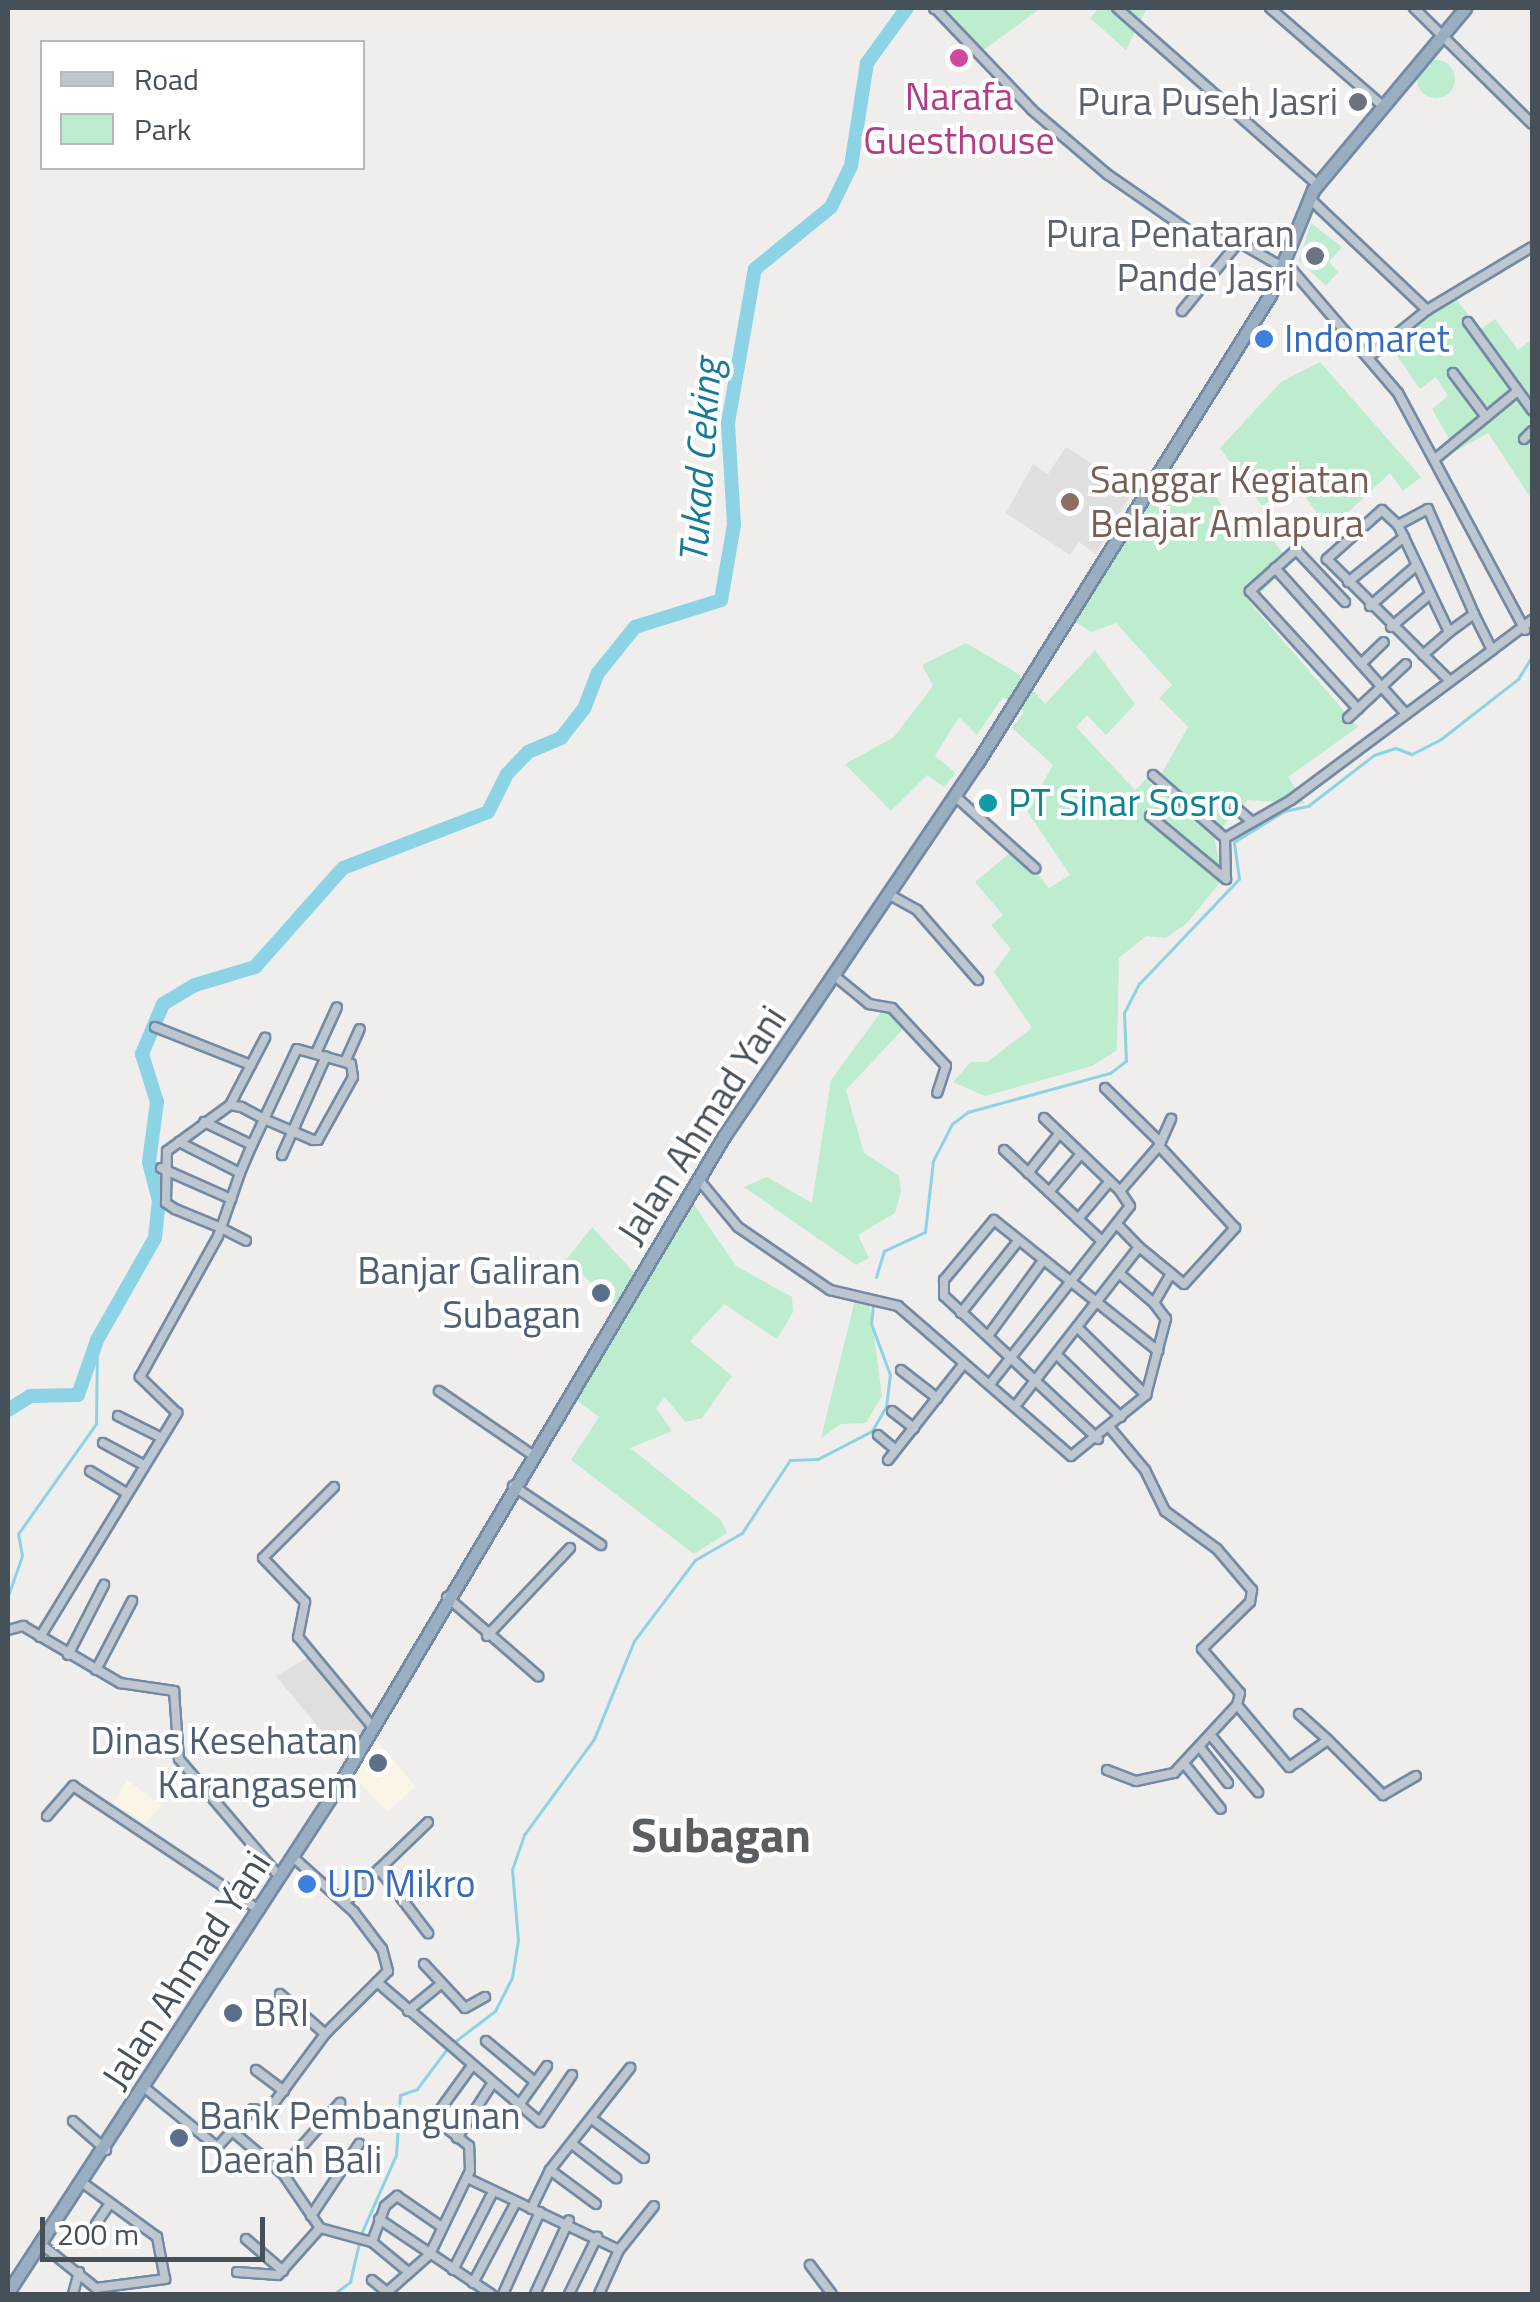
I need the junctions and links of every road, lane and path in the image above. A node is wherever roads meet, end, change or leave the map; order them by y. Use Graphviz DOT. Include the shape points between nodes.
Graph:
graph roads {
  1 [pos="935,8"];
  2 [pos="1117,8"];
  3 [pos="1270,8"];
  4 [pos="1414,8"];
  5 [pos="1465,8"];
  6 [pos="1442,37"];
  7 [pos="1384,108"];
  8 [pos="1532,124"];
  9 [pos="1318,184"];
  10 [pos="1309,198"];
  11 [pos="1237,244"];
  12 [pos="1532,247"];
  13 [pos="1286,267"];
  14 [pos="1426,310"];
  15 [pos="1182,311"];
  16 [pos="1468,322"];
  17 [pos="1370,355"];
  18 [pos="1454,374"];
  19 [pos="1515,392"];
  20 [pos="1532,410"];
  21 [pos="1486,417"];
  22 [pos="1532,431"];
  23 [pos="1524,438"];
  24 [pos="1435,459"];
  25 [pos="1398,525"];
  26 [pos="1404,536"];
  27 [pos="1416,565"];
  28 [pos="1275,568"];
  29 [pos="1348,582"];
  30 [pos="1430,594"];
  31 [pos="1345,602"];
  32 [pos="1370,606"];
  33 [pos="1474,614"];
  34 [pos="1532,620"];
  35 [pos="1391,627"];
  36 [pos="1525,630"];
  37 [pos="1449,632"];
  38 [pos="1384,642"];
  39 [pos="1492,650"];
  40 [pos="1422,655"];
  41 [pos="1362,663"];
  42 [pos="1406,664"];
  43 [pos="1446,678"];
  44 [pos="1382,687"];
  45 [pos="1358,708"];
  46 [pos="1405,713"];
  47 [pos="1348,718"];
  48 [pos="1153,775"];
  49 [pos="955,796"];
  50 [pos="1227,800"];
  51 [pos="1150,816"];
  52 [pos="1250,820"];
  53 [pos="1226,838"];
  54 [pos="1034,868"];
  55 [pos="890,895"];
  56 [pos="836,976"];
  57 [pos="978,980"];
  58 [pos="337,1007"];
  59 [pos="155,1027"];
  60 [pos="360,1028"];
  61 [pos="265,1038"];
  62 [pos="322,1054"];
  63 [pos="345,1062"];
  64 [pos="251,1065"];
  65 [pos="1105,1088"];
  66 [pos="937,1092"];
  67 [pos="230,1105"];
  68 [pos="1044,1118"];
  69 [pos="264,1119"];
  70 [pos="1171,1119"];
  71 [pos="204,1122"];
  72 [pos="293,1131"];
  73 [pos="1060,1134"];
  74 [pos="179,1142"];
  75 [pos="1160,1144"];
  76 [pos="252,1145"];
  77 [pos="1004,1150"];
  78 [pos="282,1155"];
  79 [pos="1080,1155"];
  80 [pos="161,1168"];
  81 [pos="240,1173"];
  82 [pos="1028,1173"];
  83 [pos="699,1180"];
  84 [pos="1109,1182"];
  85 [pos="1120,1191"];
  86 [pos="1049,1192"];
  87 [pos="231,1200"];
  88 [pos="1078,1219"];
  89 [pos="1117,1224"];
  90 [pos="221,1228"];
  91 [pos="246,1241"];
  92 [pos="1018,1241"];
  93 [pos="1102,1241"];
  94 [pos="1139,1248"];
  95 [pos="1042,1262"];
  96 [pos="1120,1274"];
  97 [pos="1171,1274"];
  98 [pos="1070,1281"];
  99 [pos="1098,1302"];
  100 [pos="1154,1303"];
  101 [pos="962,1313"];
  102 [pos="1077,1327"];
  103 [pos="988,1336"];
  104 [pos="1158,1351"];
  105 [pos="1057,1354"];
  106 [pos="1011,1357"];
  107 [pos="962,1366"];
  108 [pos="901,1370"];
  109 [pos="1036,1380"];
  110 [pos="990,1384"];
  111 [pos="439,1391"];
  112 [pos="1146,1396"];
  113 [pos="937,1398"];
  114 [pos="1016,1405"];
  115 [pos="892,1411"];
  116 [pos="118,1416"];
  117 [pos="1121,1417"];
  118 [pos="914,1428"];
  119 [pos="1110,1428"];
  120 [pos="878,1435"];
  121 [pos="160,1437"];
  122 [pos="1098,1439"];
  123 [pos="104,1443"];
  124 [pos="896,1450"];
  125 [pos="531,1454"];
  126 [pos="888,1460"];
  127 [pos="142,1464"];
  128 [pos="90,1471"];
  129 [pos="511,1486"];
  130 [pos="334,1487"];
  131 [pos="125,1492"];
  132 [pos="600,1545"];
  133 [pos="570,1548"];
  134 [pos="104,1584"];
  135 [pos="447,1597"];
  136 [pos="132,1601"];
  137 [pos="8,1630"];
  138 [pos="487,1636"];
  139 [pos="40,1637"];
  140 [pos="68,1655"];
  141 [pos="96,1670"];
  142 [pos="538,1676"];
  143 [pos="1237,1705"];
  144 [pos="1299,1714"];
  145 [pos="372,1726"];
  146 [pos="1212,1737"];
  147 [pos="1328,1740"];
  148 [pos="1202,1750"];
  149 [pos="1186,1766"];
  150 [pos="1107,1770"];
  151 [pos="1416,1776"];
  152 [pos="1228,1782"];
  153 [pos="1258,1792"];
  154 [pos="1221,1808"];
  155 [pos="48,1816"];
  156 [pos="428,1822"];
  157 [pos="293,1857"];
  158 [pos="379,1869"];
  159 [pos="279,1876"];
  160 [pos="345,1902"];
  161 [pos="258,1910"];
  162 [pos="428,1934"];
  163 [pos="424,1964"];
  164 [pos="377,1982"];
  165 [pos="441,1984"];
  166 [pos="280,1994"];
  167 [pos="484,1997"];
  168 [pos="408,2010"];
  169 [pos="324,2034"];
  170 [pos="486,2041"];
  171 [pos="547,2066"];
  172 [pos="471,2067"];
  173 [pos="630,2068"];
  174 [pos="256,2070"];
  175 [pos="572,2075"];
  176 [pos="535,2082"];
  177 [pos="492,2084"];
  178 [pos="146,2088"];
  179 [pos="284,2091"];
  180 [pos="340,2102"];
  181 [pos="519,2105"];
  182 [pos="592,2119"];
  183 [pos="73,2122"];
  184 [pos="231,2130"];
  185 [pos="457,2138"];
  186 [pos="359,2144"];
  187 [pos="572,2144"];
  188 [pos="106,2150"];
  189 [pos="644,2158"];
  190 [pos="550,2170"];
  191 [pos="280,2171"];
  192 [pos="467,2178"];
  193 [pos="616,2178"];
  194 [pos="82,2183"];
  195 [pos="492,2192"];
  196 [pos="515,2204"];
  197 [pos="596,2204"];
  198 [pos="110,2205"];
  199 [pos="654,2206"];
  200 [pos="535,2211"];
  201 [pos="310,2216"];
  202 [pos="379,2219"];
  203 [pos="569,2220"];
  204 [pos="96,2224"];
  205 [pos="442,2227"];
  206 [pos="320,2228"];
  207 [pos="597,2237"];
  208 [pos="246,2239"];
  209 [pos="370,2242"];
  210 [pos="41,2244"];
  211 [pos="618,2250"];
  212 [pos="430,2254"];
  213 [pos="810,2265"];
  214 [pos="406,2270"];
  215 [pos="454,2270"];
  216 [pos="283,2271"];
  217 [pos="79,2272"];
  218 [pos="237,2272"];
  219 [pos="372,2280"];
  220 [pos="474,2283"];
  221 [pos="8,2292"];
  222 [pos="386,2293"];
  223 [pos="508,2293"];
  224 [pos="72,2294"];
  225 [pos="491,2294"];
  226 [pos="535,2294"];
  227 [pos="568,2294"];
  228 [pos="599,2294"];
  229 [pos="832,2294"];
  1 -- 11 [label="street" via="1032,110 1107,174 1188,230"];
  2 -- 9 [label="street"];
  3 -- 7 [label="street"];
  4 -- 6 [label="street"];
  5 -- 6 [label="highway, Jalan Ahmad Yani"];
  6 -- 7 [label="highway, Jalan Ahmad Yani"];
  6 -- 8 [label="street"];
  7 -- 9 [label="highway, Jalan Ahmad Yani"];
  9 -- 10 [label="highway, Jalan Ahmad Yani"];
  10 -- 13 [label="highway, Jalan Ahmad Yani"];
  10 -- 14 [label="street"];
  11 -- 13 [label="street"];
  11 -- 15 [label="street"];
  12 -- 14 [label="street"];
  13 -- 17 [label="street"];
  13 -- 49 [label="highway, Jalan Ahmad Yani"];
  14 -- 17 [label="street"];
  16 -- 19 [label="street"];
  17 -- 24 [label="street"];
  18 -- 21 [label="street"];
  19 -- 20 [label="street"];
  19 -- 21 [label="street"];
  21 -- 24 [label="street"];
  22 -- 23 [label="street"];
  24 -- 36 [label="street"];
  25 -- 26 [label="street"];
  25 -- 29 [label="street" via="1382,510 1327,556"];
  25 -- 33 [label="street" via="1428,510"];
  26 -- 27 [label="street"];
  26 -- 29 [label="street"];
  27 -- 30 [label="street"];
  27 -- 32 [label="street"];
  28 -- 31 [label="street" via="1296,550"];
  28 -- 41 [label="street"];
  28 -- 45 [label="street" via="1250,591"];
  29 -- 32 [label="street"];
  30 -- 35 [label="street"];
  30 -- 37 [label="street"];
  32 -- 35 [label="street"];
  33 -- 37 [label="street"];
  33 -- 39 [label="street"];
  34 -- 36 [label="street"];
  35 -- 40 [label="street"];
  36 -- 39 [label="street"];
  37 -- 40 [label="street"];
  38 -- 41 [label="street"];
  39 -- 43 [label="street"];
  40 -- 43 [label="street"];
  41 -- 44 [label="street"];
  42 -- 44 [label="street"];
  43 -- 46 [label="street"];
  44 -- 45 [label="street"];
  44 -- 46 [label="street"];
  45 -- 47 [label="street"];
  46 -- 52 [label="street" via="1291,800"];
  48 -- 53 [label="street"];
  49 -- 54 [label="street"];
  49 -- 55 [label="highway, Jalan Ahmad Yani"];
  50 -- 52 [label="street"];
  51 -- 53 [label="street" via="1226,879"];
  52 -- 53 [label="street"];
  55 -- 56 [label="highway, Jalan Ahmad Yani"];
  55 -- 57 [label="street" via="918,910"];
  56 -- 66 [label="street" via="869,1004 888,1005 946,1066"];
  56 -- 83 [label="highway, Jalan Ahmad Yani"];
  58 -- 62 [label="street"];
  59 -- 64 [label="street"];
  60 -- 63 [label="street"];
  61 -- 64 [label="street"];
  62 -- 63 [label="street"];
  62 -- 69 [label="street" via="296,1050"];
  62 -- 72 [label="street"];
  63 -- 72 [label="street" via="355,1073 322,1137"];
  64 -- 67 [label="street"];
  65 -- 75 [label="street"];
  67 -- 69 [label="street"];
  67 -- 71 [label="street"];
  68 -- 73 [label="street"];
  69 -- 72 [label="street"];
  69 -- 76 [label="street"];
  70 -- 75 [label="street"];
  71 -- 74 [label="street"];
  71 -- 76 [label="street"];
  72 -- 78 [label="street"];
  73 -- 79 [label="street"];
  73 -- 82 [label="street"];
  74 -- 80 [label="street"];
  74 -- 81 [label="street"];
  75 -- 85 [label="street"];
  75 -- 97 [label="street" via="1235,1227 1189,1281"];
  76 -- 81 [label="street"];
  77 -- 82 [label="street"];
  79 -- 84 [label="street"];
  79 -- 86 [label="street"];
  80 -- 87 [label="street"];
  80 -- 90 [label="street" via="166,1203"];
  81 -- 87 [label="street"];
  82 -- 86 [label="street"];
  83 -- 107 [label="street" via="761,1244 830,1290 898,1306"];
  83 -- 125 [label="highway, Jalan Ahmad Yani"];
  84 -- 85 [label="street"];
  84 -- 88 [label="street"];
  85 -- 89 [label="street" via="1131,1202"];
  86 -- 88 [label="street"];
  87 -- 90 [label="street"];
  88 -- 93 [label="street"];
  89 -- 93 [label="street"];
  89 -- 94 [label="street"];
  90 -- 91 [label="street"];
  90 -- 121 [label="street" via="140,1377 142,1387 178,1408"];
  92 -- 95 [label="street"];
  92 -- 101 [label="street"];
  92 -- 101 [label="street" via="994,1220 986,1225 940,1288"];
  93 -- 98 [label="street"];
  94 -- 96 [label="street"];
  94 -- 97 [label="street"];
  95 -- 98 [label="street"];
  95 -- 103 [label="street"];
  96 -- 99 [label="street"];
  96 -- 100 [label="street"];
  97 -- 100 [label="street"];
  98 -- 99 [label="street"];
  98 -- 106 [label="street"];
  99 -- 102 [label="street"];
  99 -- 104 [label="street"];
  100 -- 104 [label="street" via="1166,1319"];
  101 -- 103 [label="street"];
  102 -- 105 [label="street"];
  102 -- 112 [label="street"];
  103 -- 106 [label="street"];
  104 -- 112 [label="street"];
  105 -- 109 [label="street"];
  105 -- 117 [label="street"];
  106 -- 109 [label="street"];
  106 -- 110 [label="street"];
  107 -- 110 [label="street"];
  107 -- 113 [label="street"];
  108 -- 113 [label="street"];
  109 -- 114 [label="street"];
  109 -- 122 [label="street"];
  110 -- 114 [label="street"];
  111 -- 125 [label="street"];
  112 -- 117 [label="street"];
  113 -- 118 [label="street"];
  114 -- 122 [label="street" via="1069,1456"];
  115 -- 118 [label="street"];
  116 -- 121 [label="street"];
  117 -- 119 [label="street"];
  118 -- 124 [label="street"];
  119 -- 122 [label="street"];
  119 -- 143 [label="street" via="1145,1470 1161,1507 1217,1549 1252,1590 1250,1602 1202,1649 1240,1693"];
  120 -- 124 [label="street"];
  121 -- 127 [label="street"];
  123 -- 127 [label="street"];
  124 -- 126 [label="street"];
  125 -- 129 [label="highway, Jalan Ahmad Yani"];
  127 -- 131 [label="street"];
  128 -- 131 [label="street"];
  129 -- 132 [label="street"];
  129 -- 135 [label="highway, Jalan Ahmad Yani"];
  130 -- 145 [label="street" via="263,1558 305,1602 298,1636"];
  131 -- 139 [label="street"];
  133 -- 138 [label="street"];
  134 -- 140 [label="street"];
  135 -- 138 [label="street"];
  135 -- 145 [label="highway, Jalan Ahmad Yani"];
  136 -- 141 [label="street"];
  137 -- 139 [label="street" via="23,1626"];
  138 -- 142 [label="street"];
  139 -- 140 [label="street"];
  140 -- 141 [label="street"];
  141 -- 159 [label="street" via="120,1683 174,1691 179,1760"];
  143 -- 146 [label="street"];
  143 -- 147 [label="street" via="1289,1767"];
  144 -- 147 [label="street"];
  145 -- 157 [label="highway, Jalan Ahmad Yani"];
  146 -- 148 [label="street"];
  146 -- 153 [label="street"];
  147 -- 151 [label="street" via="1384,1796"];
  148 -- 149 [label="street"];
  148 -- 152 [label="street"];
  149 -- 150 [label="street" via="1136,1781"];
  149 -- 154 [label="street"];
  155 -- 161 [label="street" via="73,1786"];
  156 -- 158 [label="street"];
  157 -- 159 [label="highway, Jalan Ahmad Yani"];
  157 -- 160 [label="street"];
  158 -- 160 [label="street"];
  158 -- 162 [label="street"];
  159 -- 161 [label="highway, Jalan Ahmad Yani"];
  160 -- 164 [label="street" via="390,1963"];
  161 -- 178 [label="highway, Jalan Ahmad Yani"];
  163 -- 165 [label="street"];
  164 -- 168 [label="street"];
  164 -- 169 [label="street"];
  165 -- 167 [label="street" via="466,2008"];
  165 -- 168 [label="street"];
  166 -- 169 [label="street"];
  168 -- 172 [label="street"];
  169 -- 179 [label="street"];
  170 -- 176 [label="street"];
  171 -- 176 [label="street"];
  172 -- 177 [label="street"];
  172 -- 185 [label="street" via="434,2118"];
  173 -- 182 [label="street"];
  174 -- 179 [label="street"];
  175 -- 181 [label="street" via="540,2122"];
  176 -- 181 [label="street"];
  177 -- 181 [label="street"];
  177 -- 185 [label="street"];
  178 -- 184 [label="street" via="216,2147"];
  178 -- 188 [label="highway, Jalan Ahmad Yani"];
  179 -- 184 [label="street" via="268,2111 255,2108"];
  180 -- 191 [label="street"];
  182 -- 187 [label="street"];
  182 -- 189 [label="street"];
  183 -- 188 [label="street"];
  184 -- 191 [label="street"];
  185 -- 192 [label="street" via="472,2152"];
  186 -- 201 [label="street"];
  187 -- 190 [label="street"];
  187 -- 193 [label="street"];
  188 -- 194 [label="highway, Jalan Ahmad Yani"];
  190 -- 197 [label="street"];
  190 -- 200 [label="street"];
  191 -- 201 [label="street"];
  192 -- 195 [label="street"];
  192 -- 205 [label="street"];
  194 -- 198 [label="street"];
  194 -- 210 [label="highway, Jalan Ahmad Yani"];
  195 -- 196 [label="street"];
  195 -- 215 [label="street"];
  196 -- 200 [label="street"];
  196 -- 220 [label="street"];
  198 -- 204 [label="street"];
  198 -- 217 [label="street" via="157,2237 166,2276 102,2290"];
  199 -- 211 [label="street"];
  200 -- 203 [label="street"];
  200 -- 223 [label="street"];
  201 -- 206 [label="street"];
  202 -- 205 [label="street" via="398,2196"];
  202 -- 209 [label="street"];
  202 -- 212 [label="street"];
  203 -- 207 [label="street"];
  203 -- 226 [label="street"];
  205 -- 212 [label="street"];
  206 -- 209 [label="street"];
  206 -- 216 [label="street"];
  207 -- 211 [label="street"];
  207 -- 227 [label="street"];
  208 -- 216 [label="street"];
  209 -- 214 [label="street"];
  210 -- 217 [label="street"];
  210 -- 221 [label="highway, Jalan Ahmad Yani"];
  211 -- 228 [label="street"];
  212 -- 214 [label="street"];
  212 -- 215 [label="street"];
  213 -- 229 [label="street"];
  214 -- 222 [label="street"];
  215 -- 220 [label="street"];
  216 -- 218 [label="street"];
  217 -- 224 [label="street"];
  219 -- 222 [label="street"];
  220 -- 225 [label="street"];
}
